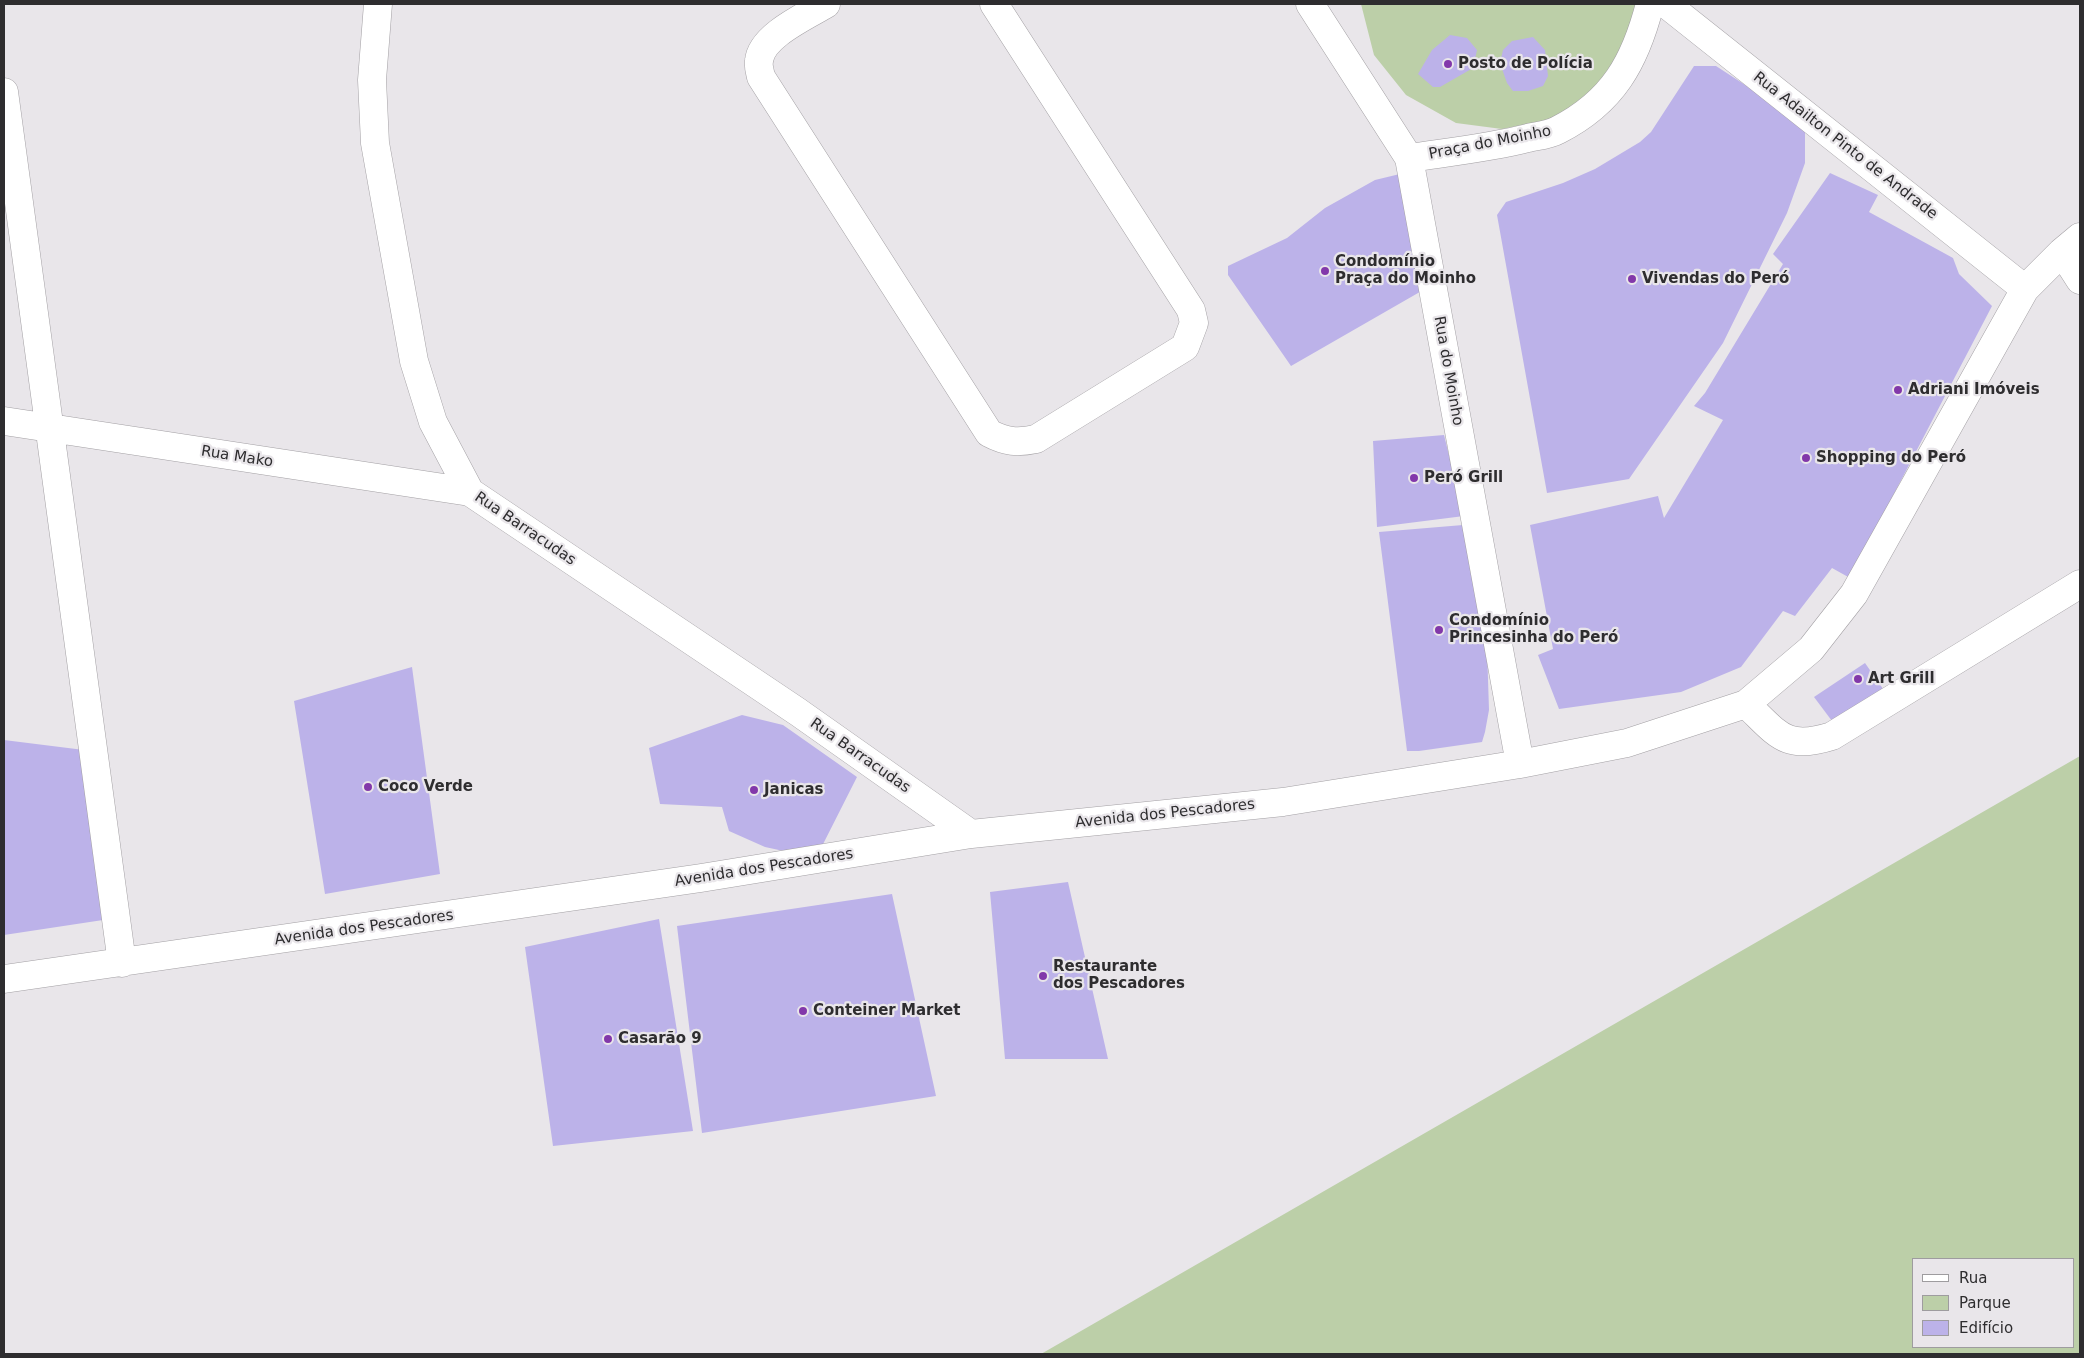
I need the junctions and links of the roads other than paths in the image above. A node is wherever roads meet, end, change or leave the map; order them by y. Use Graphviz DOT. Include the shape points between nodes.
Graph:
graph roads {
  1 [pos="378,4"];
  2 [pos="826,4"];
  3 [pos="994,4"];
  4 [pos="1650,4"];
  5 [pos="1666,4"];
  6 [pos="1320,10"];
  7 [pos="4,92"];
  8 [pos="1408,158"];
  9 [pos="2071,244"];
  10 [pos="2080,280"];
  11 [pos="2025,289"];
  12 [pos="4,421"];
  13 [pos="50,428"];
  14 [pos="470,492"];
  15 [pos="2080,584"];
  16 [pos="1746,704"];
  17 [pos="1520,764"];
  18 [pos="971,834"];
  19 [pos="122,963"];
  20 [pos="4,979"];
  1 -- 14 [label="street, Rua Barracudas" via="372,80 375,143 414,361 433,422"];
  2 -- 3 [label="street" via="772,37 762,49 758,62 761,77 989,433 1003,441 1018,442 1036,439 1185,347 1194,323 1192,310"];
  4 -- 8 [label="street, Praça do Moinho" via="1642,38 1624,75 1595,106 1556,131 1506,143"];
  5 -- 11 [label="street, Rua Adailton Pinto de Andrade"];
  6 -- 8 [label="street, Rua do Moinho"];
  7 -- 13 [label="street"];
  8 -- 17 [label="street, Rua do Moinho"];
  9 -- 10 [label="street"];
  9 -- 11 [label="street, Avenida dos Pescadores"];
  11 -- 16 [label="street, Avenida dos Pescadores" via="1854,594 1811,649"];
  12 -- 13 [label="street, Rua Mako"];
  13 -- 14 [label="street, Rua Mako"];
  13 -- 19 [label="street"];
  14 -- 18 [label="street, Rua Barracudas" via="798,712"];
  15 -- 16 [label="street" via="1832,736 1813,742 1796,742 1780,737"];
  16 -- 17 [label="street, Avenida dos Pescadores" via="1627,743"];
  17 -- 18 [label="street, Avenida dos Pescadores" via="1283,802"];
  18 -- 19 [label="street, Avenida dos Pescadores" via="701,878"];
  19 -- 20 [label="street, Avenida dos Pescadores"];
}
